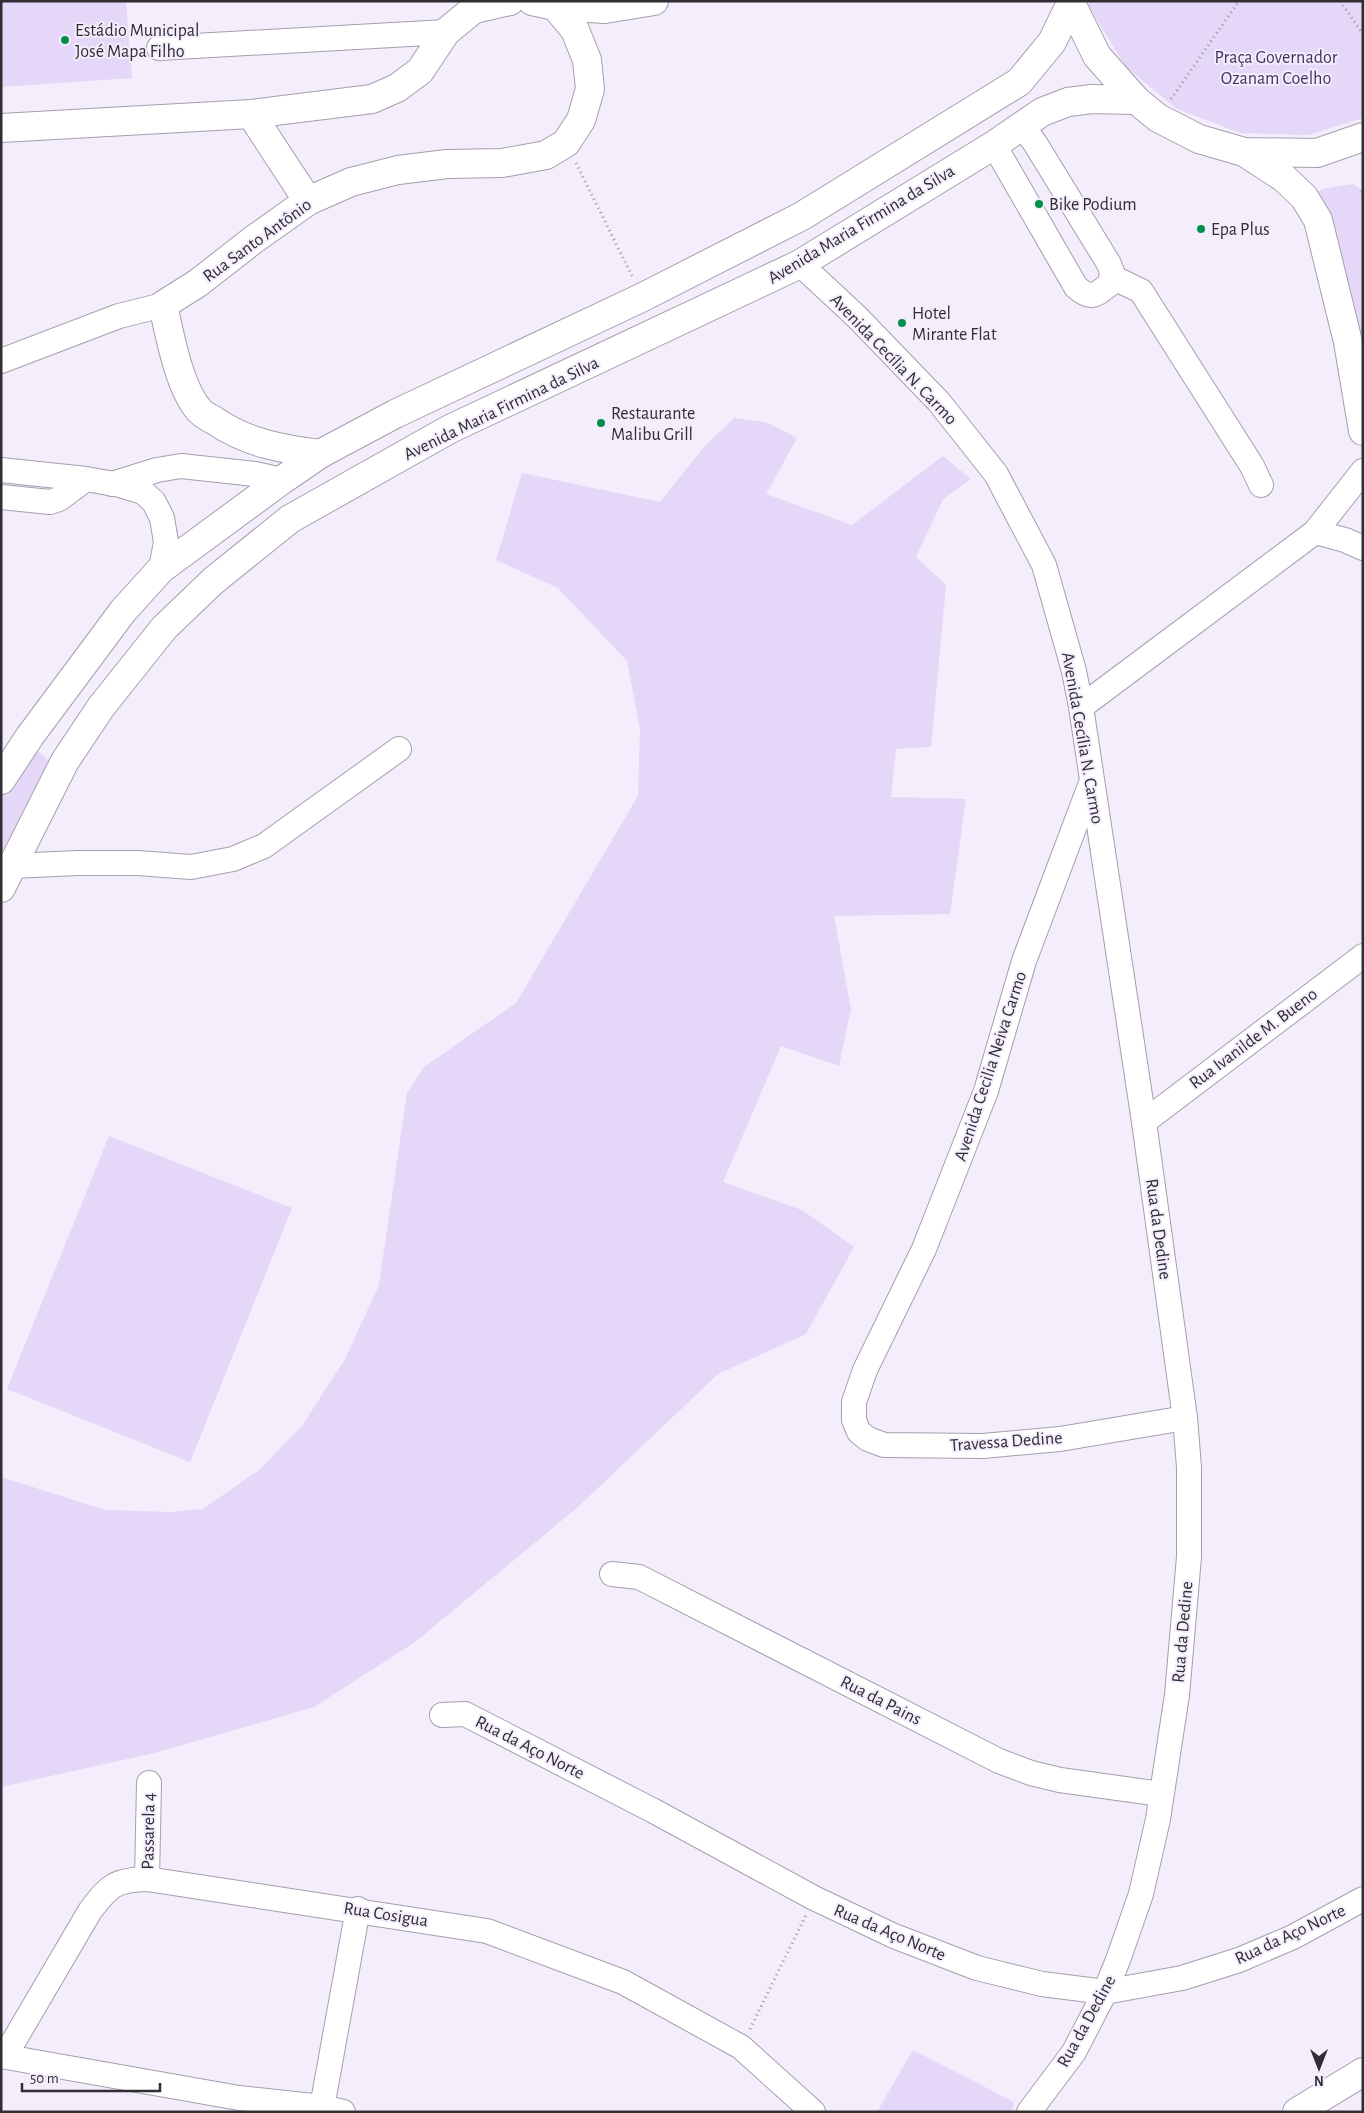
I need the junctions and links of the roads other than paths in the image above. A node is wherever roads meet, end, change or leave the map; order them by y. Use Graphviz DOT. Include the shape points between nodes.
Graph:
graph roads {
  1 [pos="510,1"];
  2 [pos="654,1"];
  3 [pos="1071,2"];
  4 [pos="544,4"];
  5 [pos="476,5"];
  6 [pos="446,32"];
  7 [pos="159,48"];
  8 [pos="1136,100"];
  9 [pos="973,111"];
  10 [pos="251,114"];
  11 [pos="1022,126"];
  12 [pos="1,128"];
  13 [pos="933,135"];
  14 [pos="1363,138"];
  15 [pos="994,145"];
  16 [pos="1244,152"];
  17 [pos="951,171"];
  18 [pos="308,201"];
  19 [pos="802,216"];
  20 [pos="811,257"];
  21 [pos="1112,277"];
  22 [pos="163,305"];
  23 [pos="1,361"];
  24 [pos="1363,431"];
  25 [pos="320,454"];
  26 [pos="1,470"];
  27 [pos="1363,471"];
  28 [pos="86,479"];
  29 [pos="111,484"];
  30 [pos="1261,485"];
  31 [pos="274,486"];
  32 [pos="1,497"];
  33 [pos="290,519"];
  34 [pos="1315,532"];
  35 [pos="1363,548"];
  36 [pos="161,569"];
  37 [pos="1081,707"];
  38 [pos="30,736"];
  39 [pos="399,749"];
  40 [pos="65,761"];
  41 [pos="1,780"];
  42 [pos="1092,781"];
  43 [pos="6,877"];
  44 [pos="1363,956"];
  45 [pos="1144,1122"];
  46 [pos="854,1402"];
  47 [pos="1186,1418"];
  48 [pos="612,1574"];
  49 [pos="442,1714"];
  50 [pos="149,1783"];
  51 [pos="1161,1794"];
  52 [pos="147,1879"];
  53 [pos="1363,1899"];
  54 [pos="358,1910"];
  55 [pos="1105,1992"];
  56 [pos="3,2056"];
  57 [pos="1363,2072"];
  58 [pos="333,2109"];
  59 [pos="813,2112"];
  60 [pos="1028,2112"];
  61 [pos="1297,2112"];
  1 -- 5 [label="main road"];
  2 -- 4 [label="main road" via="605,9"];
  3 -- 8 [label="main road" via="1097,56"];
  3 -- 9 [label="main road" via="1052,42 1034,65 1018,82"];
  4 -- 18 [label="main road, Rua Santo Antônio" via="575,30 587,60 590,88 581,120 566,142 546,155 502,163 448,164 398,170 351,182"];
  5 -- 6 [label="main road"];
  6 -- 7 [label="street"];
  6 -- 10 [label="main road" via="420,70 397,88 372,99"];
  8 -- 11 [label="main road, Avenida Maria Firmina da Silva" via="1068,102 1042,112"];
  8 -- 16 [label="main road" via="1158,118 1199,139"];
  9 -- 13 [label="main road"];
  9 -- 15 [label="main road"];
  10 -- 12 [label="main road"];
  10 -- 18 [label="main road"];
  11 -- 15 [label="main road, Avenida Maria Firmina da Silva"];
  11 -- 21 [label="street" via="1109,264"];
  13 -- 17 [label="main road"];
  13 -- 19 [label="main road"];
  14 -- 16 [label="main road" via="1316,153"];
  15 -- 17 [label="main road, Avenida Maria Firmina da Silva"];
  15 -- 21 [label="street" via="1076,287 1085,295 1093,296 1110,284"];
  16 -- 24 [label="main road" via="1284,178 1304,198 1318,220 1348,342"];
  17 -- 20 [label="main road, Avenida Maria Firmina da Silva"];
  18 -- 22 [label="main road, Rua Santo Antônio" via="198,284"];
  19 -- 20 [label="main road"];
  19 -- 25 [label="main road" via="643,297 395,414"];
  20 -- 33 [label="main road, Avenida Maria Firmina da Silva" via="450,429"];
  20 -- 37 [label="street, Avenida Cecília N. Carmo" via="857,317 939,402 996,474 1044,565"];
  21 -- 30 [label="street" via="1141,291"];
  22 -- 23 [label="street" via="119,316"];
  22 -- 25 [label="main road" via="184,384 199,411 254,442"];
  25 -- 31 [label="main road"];
  26 -- 28 [label="street"];
  27 -- 34 [label="street"];
  28 -- 29 [label="street"];
  28 -- 32 [label="street" via="59,500 50,502"];
  29 -- 31 [label="street" via="181,466 255,474"];
  29 -- 36 [label="street" via="142,492 154,502 162,518 166,542"];
  31 -- 33 [label="main road"];
  31 -- 36 [label="main road"];
  33 -- 40 [label="main road, Avenida Maria Firmina da Silva" via="213,581 164,628 100,707"];
  34 -- 35 [label="street"];
  34 -- 37 [label="street"];
  36 -- 38 [label="main road" via="123,611"];
  37 -- 42 [label="street, Avenida Cecília N. Carmo"];
  38 -- 40 [label="main road"];
  38 -- 41 [label="main road"];
  39 -- 43 [label="street" via="264,846 233,859 190,867 78,863"];
  40 -- 43 [label="main road, Avenida Maria Firmina da Silva"];
  42 -- 45 [label="street, Avenida Cecília N. Carmo"];
  42 -- 46 [label="street, Avenida Cecilia Neiva Carmo" via="1024,961 986,1091 953,1179 924,1249 865,1370"];
  44 -- 45 [label="street, Rua Ivanilde M. Bueno"];
  45 -- 47 [label="street, Rua da Dedine"];
  46 -- 47 [label="street, Travessa Dedine" via="854,1420 859,1432 884,1444 983,1446 1060,1439"];
  47 -- 51 [label="street, Rua da Dedine" via="1189,1557 1177,1695"];
  48 -- 51 [label="street, Rua da Pains" via="639,1577 999,1761 1060,1780"];
  49 -- 55 [label="street, Rua da Aço Norte" via="465,1714 814,1898 894,1936 977,1968 1042,1984"];
  50 -- 52 [label="street, Passarela 4"];
  51 -- 55 [label="street, Rua da Dedine" via="1141,1894"];
  52 -- 54 [label="street, Rua Cosigua"];
  52 -- 56 [label="street, Rua Cosigua" via="125,1880 106,1890 90,1911"];
  53 -- 55 [label="street, Rua da Aço Norte" via="1293,1937 1239,1960 1182,1978"];
  54 -- 58 [label="street"];
  54 -- 59 [label="street, Rua Cosigua" via="487,1930 623,1982 742,2047"];
  55 -- 60 [label="street, Rua da Dedine" via="1074,2052"];
  56 -- 58 [label="street" via="239,2098"];
  57 -- 61 [label="main road"];
}
